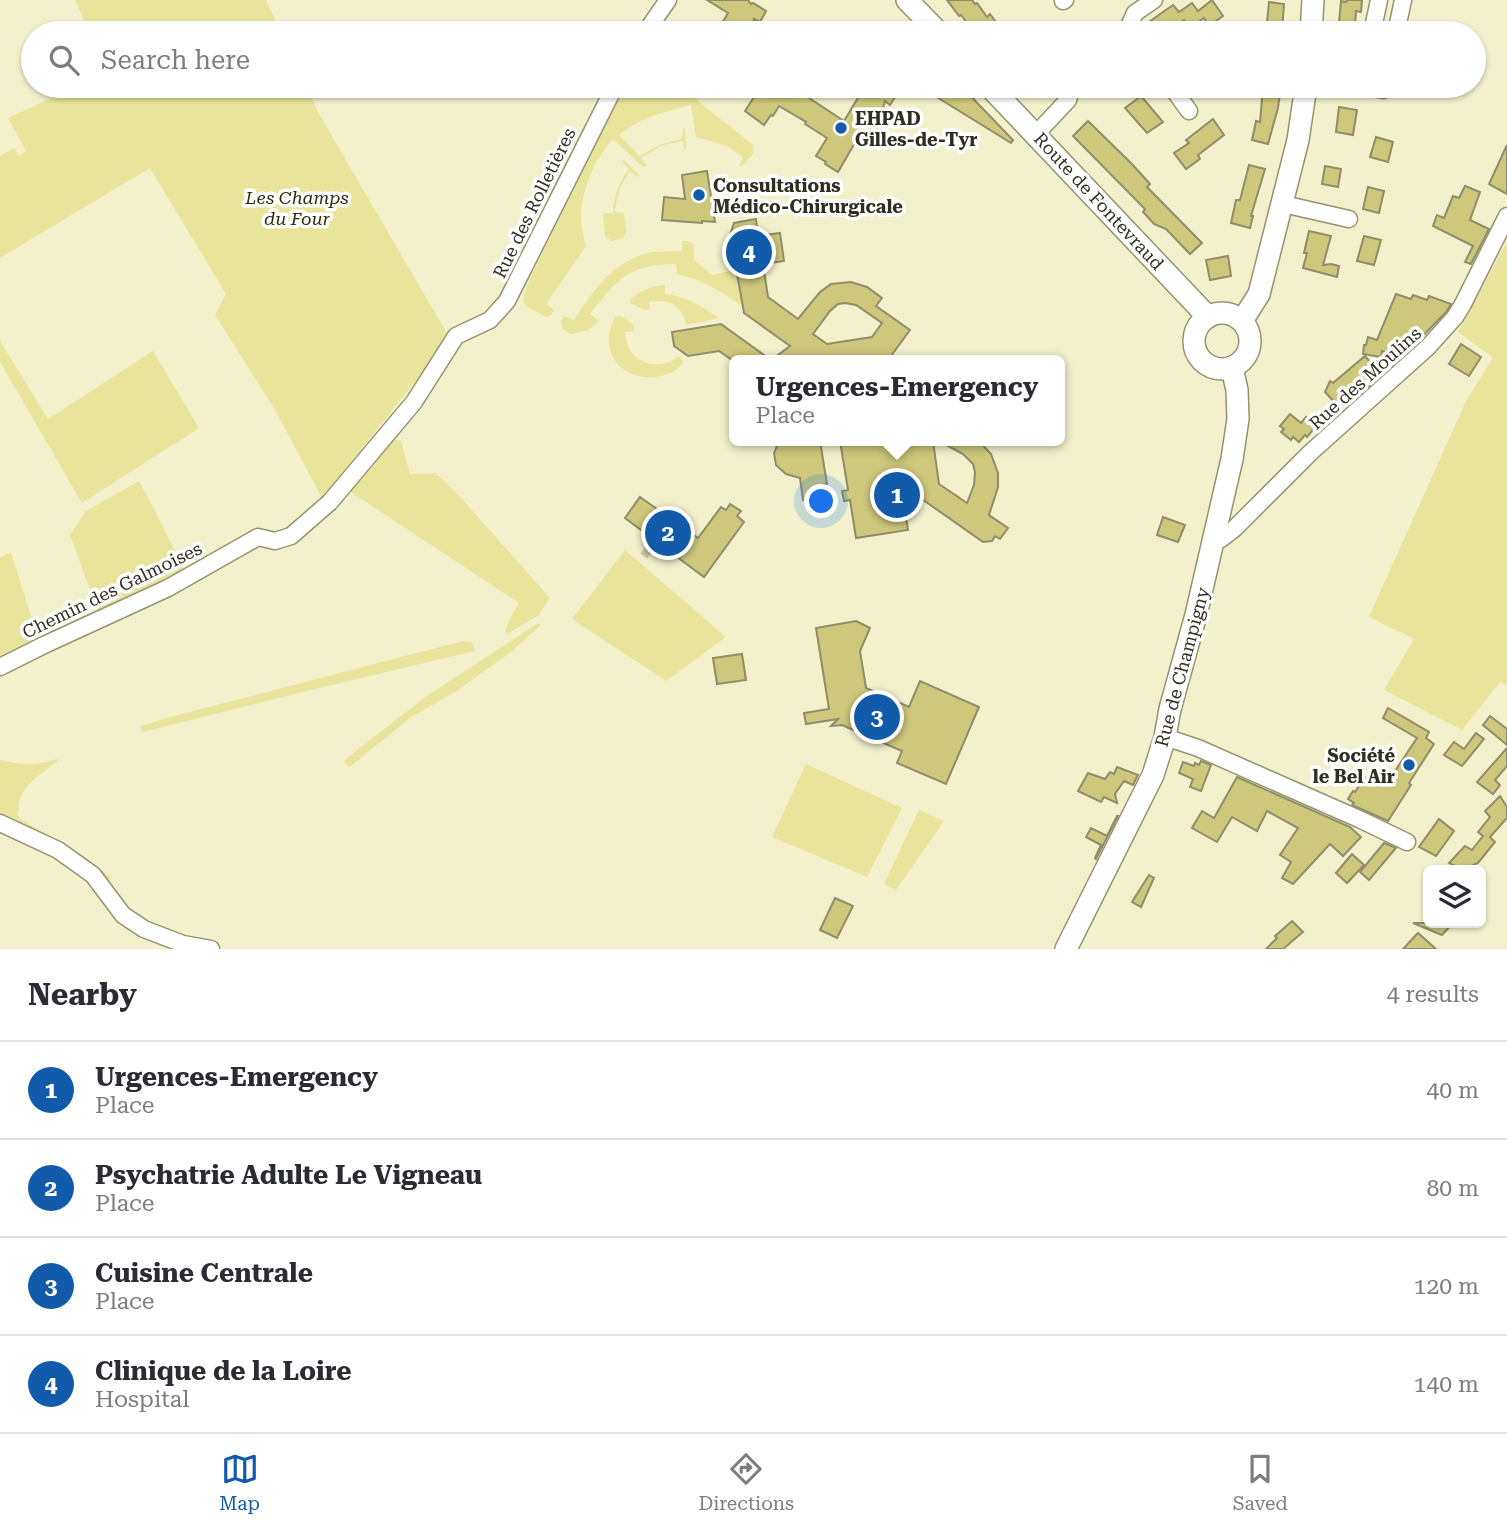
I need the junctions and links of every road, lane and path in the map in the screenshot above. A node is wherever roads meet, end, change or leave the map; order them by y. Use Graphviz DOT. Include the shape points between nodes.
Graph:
graph roads {
  1 [pos="668,0"];
  2 [pos="907,0"];
  3 [pos="1154,0"];
  4 [pos="1313,0"];
  5 [pos="1379,0"];
  6 [pos="1403,0"];
  7 [pos="653,21"];
  8 [pos="927,21"];
  9 [pos="1132,21"];
  10 [pos="1312,21"];
  11 [pos="1375,21"];
  12 [pos="1399,21"];
  13 [pos="609,98"];
  14 [pos="1001,98"];
  15 [pos="1069,98"];
  16 [pos="1180,98"];
  17 [pos="1304,98"];
  18 [pos="1189,111"];
  19 [pos="1036,134"];
  20 [pos="1283,204"];
  21 [pos="1507,216"];
  22 [pos="1349,219"];
  23 [pos="507,301"];
  24 [pos="1208,317"];
  25 [pos="1242,321"];
  26 [pos="1232,368"];
  27 [pos="1214,539"];
  28 [pos="0,667"];
  29 [pos="1165,737"];
  30 [pos="0,823"];
  31 [pos="1407,842"];
  32 [pos="211,949"];
  33 [pos="1066,949"];
  1 -- 7 [label="street"];
  2 -- 8 [label="street"];
  3 -- 9 [label="street" via="1135,13"];
  4 -- 10 [label="street"];
  5 -- 11 [label="street"];
  6 -- 12 [label="street"];
  13 -- 23 [label="street, Rue des Rolletières"];
  14 -- 19 [label="street, Route de Fontevraud"];
  15 -- 19 [label="street"];
  16 -- 18 [label="street"];
  17 -- 20 [label="street"];
  19 -- 24 [label="street, Route de Fontevraud"];
  20 -- 22 [label="street"];
  20 -- 25 [label="street" via="1259,294"];
  21 -- 27 [label="street, Rue des Moulins" via="1446,328 1234,529"];
  23 -- 28 [label="street, Chemin des Galmoises" via="490,320 456,336 414,402 330,502 291,536 275,541 258,537 168,588"];
  24 -- 25 [label="street" via="1226,313"];
  24 -- 26 [label="street" via="1194,337 1196,354 1212,368"];
  25 -- 26 [label="street" via="1251,342 1242,362"];
  26 -- 27 [label="street, Rue de Champigny" via="1238,419"];
  27 -- 29 [label="street, Rue de Champigny"];
  29 -- 31 [label="street"];
  29 -- 33 [label="street, Rue de Champigny" via="1153,775"];
  30 -- 32 [label="street" via="58,850 93,875 123,915 144,929"];
}
